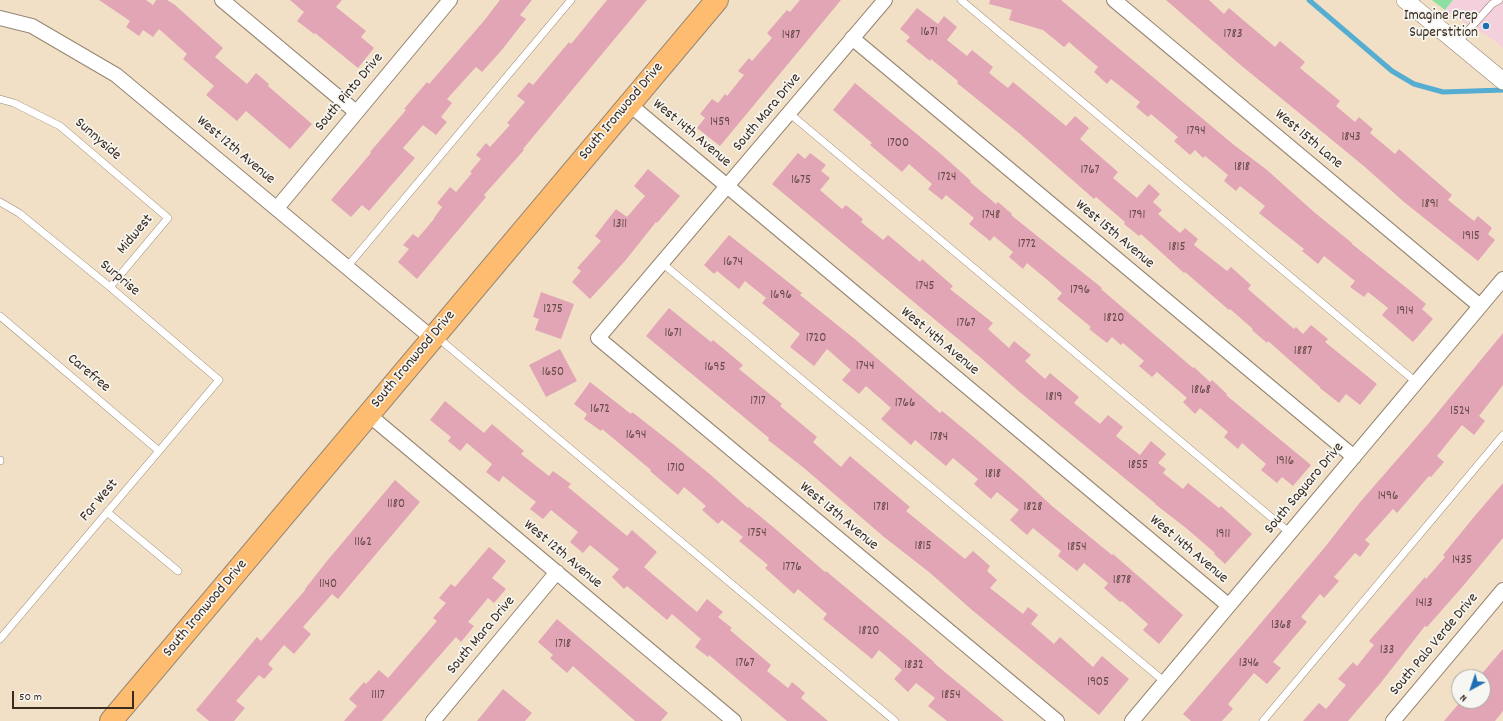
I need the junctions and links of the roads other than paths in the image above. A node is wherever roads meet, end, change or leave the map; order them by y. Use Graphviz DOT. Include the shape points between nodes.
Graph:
graph roads {
  1 [pos="222,0"];
  2 [pos="450,0"];
  3 [pos="571,0"];
  4 [pos="717,0"];
  5 [pos="885,0"];
  6 [pos="961,0"];
  7 [pos="1114,0"];
  8 [pos="1406,0"];
  9 [pos="1499,0"];
  10 [pos="0,18"];
  11 [pos="852,38"];
  12 [pos="1457,43"];
  13 [pos="1503,81"];
  14 [pos="0,99"];
  15 [pos="629,104"];
  16 [pos="356,112"];
  17 [pos="789,113"];
  18 [pos="728,187"];
  19 [pos="0,202"];
  20 [pos="277,208"];
  21 [pos="168,218"];
  22 [pos="662,263"];
  23 [pos="347,267"];
  24 [pos="1503,279"];
  25 [pos="110,287"];
  26 [pos="1480,306"];
  27 [pos="0,316"];
  28 [pos="434,337"];
  29 [pos="598,338"];
  30 [pos="219,380"];
  31 [pos="1416,382"];
  32 [pos="369,415"];
  33 [pos="1503,435"];
  34 [pos="159,451"];
  35 [pos="1354,457"];
  36 [pos="107,512"];
  37 [pos="1290,533"];
  38 [pos="178,571"];
  39 [pos="557,572"];
  40 [pos="1503,590"];
  41 [pos="1228,606"];
  42 [pos="0,639"];
  43 [pos="1164,682"];
  44 [pos="111,721"];
  45 [pos="433,721"];
  46 [pos="734,721"];
  47 [pos="895,721"];
  48 [pos="1056,721"];
  49 [pos="1132,721"];
  50 [pos="1263,721"];
  51 [pos="1393,721"];
  1 -- 16 [label="street"];
  2 -- 16 [label="street, South Pinto Drive"];
  3 -- 23 [label="lane"];
  4 -- 15 [label="main road, South Ironwood Drive"];
  5 -- 11 [label="street, South Mara Drive"];
  6 -- 31 [label="lane"];
  7 -- 26 [label="street, West 15th Lane"];
  8 -- 12 [label="street"];
  9 -- 12 [label="lane" via="1492,4"];
  10 -- 20 [label="street, West 12th Avenue" via="32,26 116,75"];
  11 -- 17 [label="street, South Mara Drive"];
  11 -- 35 [label="street, West 15th Avenue"];
  12 -- 13 [label="street"];
  14 -- 21 [label="lane, Sunnyside" via="14,103 60,126"];
  15 -- 18 [label="street, West 14th Avenue"];
  15 -- 28 [label="main road, South Ironwood Drive"];
  16 -- 20 [label="street, South Pinto Drive"];
  17 -- 18 [label="street, South Mara Drive"];
  17 -- 37 [label="lane"];
  18 -- 22 [label="street, South Mara Drive"];
  18 -- 41 [label="street, West 14th Avenue"];
  19 -- 25 [label="lane, Surprise" via="18,213"];
  20 -- 23 [label="street, West 12th Avenue"];
  21 -- 25 [label="lane, Midwest"];
  22 -- 29 [label="street, South Mara Drive"];
  22 -- 43 [label="lane"];
  23 -- 28 [label="street, West 12th Avenue"];
  24 -- 26 [label="street, South Saguaro Drive"];
  25 -- 30 [label="lane, Surprise"];
  26 -- 31 [label="street, South Saguaro Drive"];
  27 -- 34 [label="lane, Carefree"];
  28 -- 32 [label="main road, South Ironwood Drive"];
  28 -- 47 [label="lane"];
  29 -- 48 [label="street, West 13th Avenue"];
  30 -- 34 [label="lane, Far West"];
  31 -- 35 [label="street, South Saguaro Drive"];
  32 -- 39 [label="street, West 12th Avenue"];
  32 -- 44 [label="main road, South Ironwood Drive"];
  33 -- 50 [label="lane"];
  34 -- 36 [label="lane, Far West"];
  35 -- 37 [label="street, South Saguaro Drive"];
  36 -- 38 [label="lane"];
  36 -- 42 [label="lane, Far West"];
  37 -- 41 [label="street, South Saguaro Drive"];
  39 -- 45 [label="street, South Mara Drive"];
  39 -- 46 [label="street, West 12th Avenue"];
  40 -- 51 [label="street, South Palo Verde Drive"];
  41 -- 43 [label="street, South Saguaro Drive"];
  43 -- 49 [label="street, South Saguaro Drive"];
}
